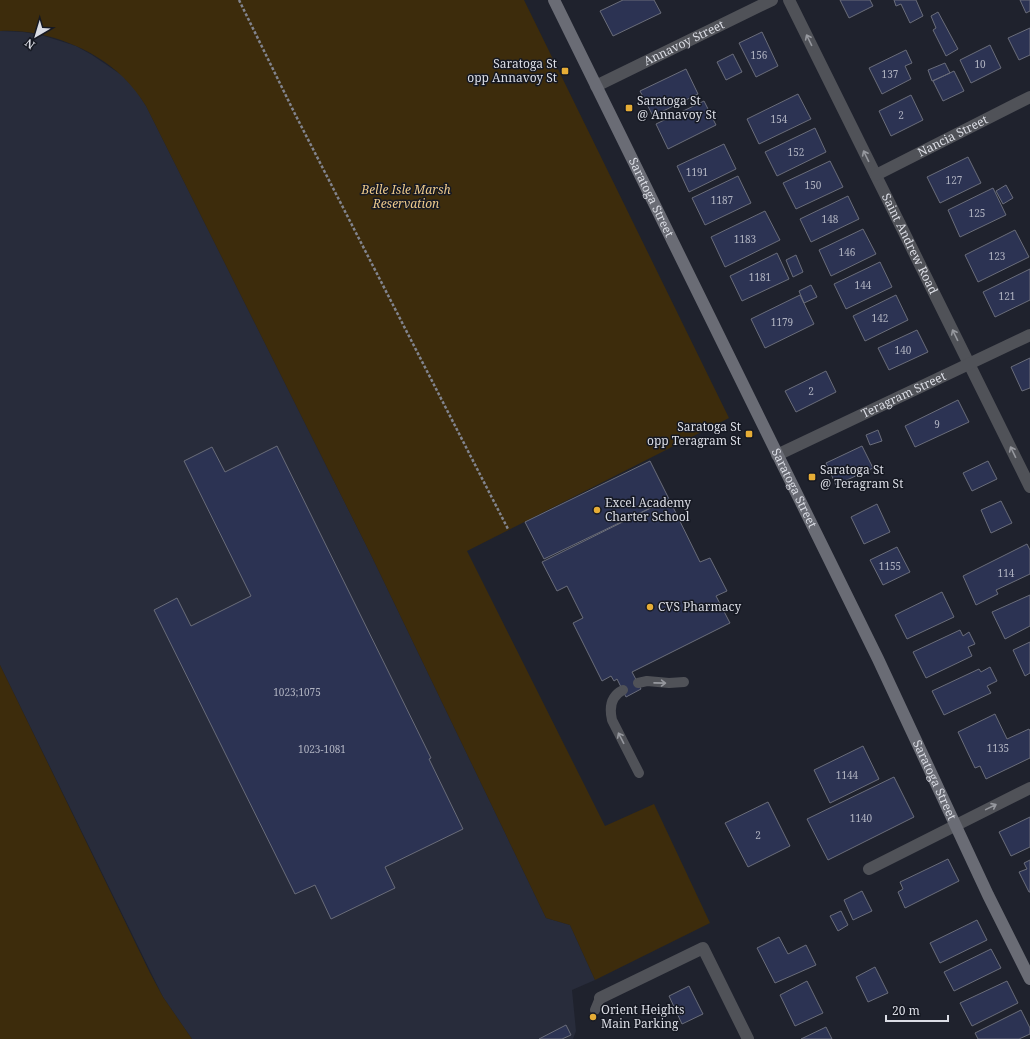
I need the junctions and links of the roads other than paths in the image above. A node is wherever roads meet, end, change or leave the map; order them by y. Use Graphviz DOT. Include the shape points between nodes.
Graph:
graph roads {
  1 [pos="554,0"];
  2 [pos="772,0"];
  3 [pos="789,0"];
  4 [pos="596,86"];
  5 [pos="1030,97"];
  6 [pos="876,175"];
  7 [pos="1030,335"];
  8 [pos="969,364"];
  9 [pos="777,455"];
  10 [pos="1030,487"];
  11 [pos="684,682"];
  12 [pos="638,683"];
  13 [pos="623,690"];
  14 [pos="639,773"];
  15 [pos="1030,788"];
  16 [pos="956,825"];
  17 [pos="869,869"];
  18 [pos="1030,979"];
  19 [pos="597,1004"];
  20 [pos="748,1039"];
  1 -- 4 [label="main road, Saratoga Street"];
  2 -- 4 [label="street, Annavoy Street"];
  6 -- 3 [label="street, Saint Andrew Road, one-way"];
  4 -- 9 [label="main road, Saratoga Street"];
  5 -- 6 [label="street, Nancia Street"];
  8 -- 6 [label="street, Saint Andrew Road, one-way"];
  7 -- 8 [label="street, Teragram Street"];
  8 -- 9 [label="street, Teragram Street"];
  10 -- 8 [label="street, Saint Andrew Road, one-way"];
  9 -- 16 [label="main road, Saratoga Street" via="878,659"];
  12 -- 11 [label="lane, one-way"];
  14 -- 13 [label="lane, one-way" via="612,720 610,711 614,697"];
  16 -- 15 [label="street, one-way"];
  16 -- 17 [label="street"];
  16 -- 18 [label="main road, Saratoga Street"];
  19 -- 20 [label="street" via="703,948"];
}
